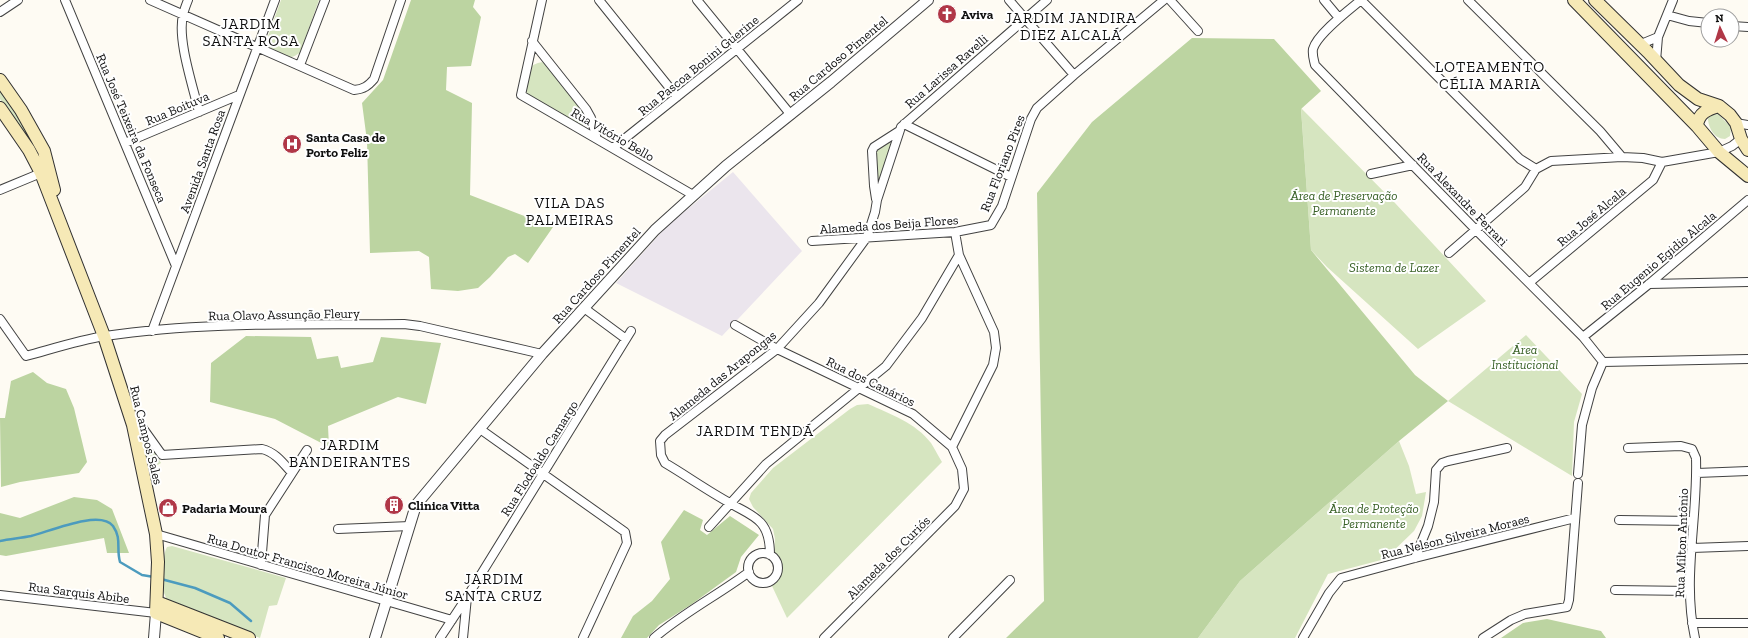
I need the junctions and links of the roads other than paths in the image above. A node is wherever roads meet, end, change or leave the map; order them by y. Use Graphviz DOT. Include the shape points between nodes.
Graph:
graph roads {
  1 [pos="18,0"];
  2 [pos="65,0"];
  3 [pos="150,0"];
  4 [pos="188,0"];
  5 [pos="275,0"];
  6 [pos="325,0"];
  7 [pos="401,0"];
  8 [pos="542,0"];
  9 [pos="599,0"];
  10 [pos="697,0"];
  11 [pos="928,0"];
  12 [pos="1009,0"];
  13 [pos="1047,0"];
  14 [pos="1164,0"];
  15 [pos="1170,0"];
  16 [pos="1324,0"];
  17 [pos="1361,0"];
  18 [pos="1468,0"];
  19 [pos="1574,0"];
  20 [pos="1673,0"];
  21 [pos="795,1"];
  22 [pos="1598,1"];
  23 [pos="0,12"];
  24 [pos="1667,14"];
  25 [pos="183,15"];
  26 [pos="1339,18"];
  27 [pos="1026,19"];
  28 [pos="1700,22"];
  29 [pos="1198,31"];
  30 [pos="1658,37"];
  31 [pos="532,41"];
  32 [pos="1641,44"];
  33 [pos="257,47"];
  34 [pos="736,50"];
  35 [pos="1656,60"];
  36 [pos="300,65"];
  37 [pos="1074,75"];
  38 [pos="0,80"];
  39 [pos="239,95"];
  40 [pos="677,97"];
  41 [pos="1719,106"];
  42 [pos="0,108"];
  43 [pos="199,112"];
  44 [pos="791,115"];
  45 [pos="1742,124"];
  46 [pos="1697,126"];
  47 [pos="901,127"];
  48 [pos="597,139"];
  49 [pos="1741,139"];
  50 [pos="1710,142"];
  51 [pos="125,143"];
  52 [pos="612,148"];
  53 [pos="28,150"];
  54 [pos="1748,150"];
  55 [pos="44,151"];
  56 [pos="1719,152"];
  57 [pos="1622,157"];
  58 [pos="1700,157"];
  59 [pos="1662,162"];
  60 [pos="1413,164"];
  61 [pos="45,168"];
  62 [pos="1536,169"];
  63 [pos="1371,174"];
  64 [pos="1748,176"];
  65 [pos="1011,177"];
  66 [pos="0,190"];
  67 [pos="693,195"];
  68 [pos="877,200"];
  69 [pos="1748,200"];
  70 [pos="991,225"];
  71 [pos="1476,230"];
  72 [pos="63,231"];
  73 [pos="955,232"];
  74 [pos="867,237"];
  75 [pos="812,241"];
  76 [pos="1449,253"];
  77 [pos="959,255"];
  78 [pos="176,266"];
  79 [pos="1748,282"];
  80 [pos="1529,283"];
  81 [pos="1649,284"];
  82 [pos="584,308"];
  83 [pos="0,319"];
  84 [pos="735,325"];
  85 [pos="152,331"];
  86 [pos="631,331"];
  87 [pos="104,336"];
  88 [pos="1583,336"];
  89 [pos="626,339"];
  90 [pos="777,349"];
  91 [pos="542,354"];
  92 [pos="1748,359"];
  93 [pos="1603,362"];
  94 [pos="860,388"];
  95 [pos="133,425"];
  96 [pos="480,429"];
  97 [pos="952,447"];
  98 [pos="1507,448"];
  99 [pos="1628,448"];
  100 [pos="306,450"];
  101 [pos="292,472"];
  102 [pos="1748,472"];
  103 [pos="1697,473"];
  104 [pos="543,474"];
  105 [pos="1578,474"];
  106 [pos="1578,483"];
  107 [pos="964,489"];
  108 [pos="730,503"];
  109 [pos="1575,518"];
  110 [pos="1619,520"];
  111 [pos="1693,521"];
  112 [pos="410,526"];
  113 [pos="709,527"];
  114 [pos="338,529"];
  115 [pos="156,534"];
  116 [pos="1748,546"];
  117 [pos="1692,548"];
  118 [pos="770,555"];
  119 [pos="1415,558"];
  120 [pos="261,565"];
  121 [pos="749,572"];
  122 [pos="1010,580"];
  123 [pos="1615,590"];
  124 [pos="1690,591"];
  125 [pos="0,595"];
  126 [pos="467,597"];
  127 [pos="386,601"];
  128 [pos="156,607"];
  129 [pos="452,620"];
  130 [pos="1692,623"];
  131 [pos="1748,623"];
  132 [pos="154,638"];
  133 [pos="218,638"];
  134 [pos="249,638"];
  135 [pos="375,638"];
  136 [pos="440,638"];
  137 [pos="463,638"];
  138 [pos="583,638"];
  139 [pos="654,638"];
  140 [pos="824,638"];
  141 [pos="954,638"];
  142 [pos="1303,638"];
  143 [pos="1483,638"];
  144 [pos="1695,638"];
  1 -- 23 [label="street"];
  2 -- 51 [label="street, Rua José Teixeira da Fonseca"];
  3 -- 25 [label="street"];
  4 -- 25 [label="street"];
  5 -- 33 [label="street, Avenida Santa Rosa"];
  6 -- 36 [label="street"];
  7 -- 36 [label="street" via="374,79 363,89 354,90"];
  8 -- 31 [label="street"];
  9 -- 40 [label="street"];
  10 -- 34 [label="street"];
  11 -- 44 [label="street, Rua Cardoso Pimentel"];
  12 -- 27 [label="street"];
  13 -- 27 [label="street, Rua Larissa Ravelli"];
  14 -- 37 [label="street, Rua Floriano Pires"];
  15 -- 29 [label="street"];
  16 -- 26 [label="street"];
  17 -- 26 [label="street"];
  17 -- 62 [label="street" via="1520,159"];
  18 -- 57 [label="street" via="1600,131"];
  19 -- 46 [label="main road"];
  20 -- 24 [label="street"];
  21 -- 34 [label="street, Rua Pascoa Bonini Guerine"];
  22 -- 32 [label="main road"];
  24 -- 28 [label="street"];
  24 -- 30 [label="street"];
  25 -- 33 [label="street"];
  25 -- 43 [label="street" via="183,47"];
  26 -- 60 [label="street, Rua Alexandre Ferrari" via="1320,38 1313,50 1315,65"];
  27 -- 37 [label="street"];
  27 -- 47 [label="street, Rua Larissa Ravelli"];
  30 -- 32 [label="street"];
  30 -- 35 [label="street"];
  31 -- 48 [label="street" via="586,109"];
  31 -- 48 [label="street, Rua Vitório Bello" via="521,95"];
  32 -- 35 [label="main road"];
  33 -- 36 [label="street"];
  33 -- 39 [label="street, Avenida Santa Rosa"];
  34 -- 40 [label="street, Rua Pascoa Bonini Guerine"];
  34 -- 44 [label="street"];
  35 -- 41 [label="main road" via="1679,85 1698,99"];
  37 -- 65 [label="street, Rua Floriano Pires" via="1034,113"];
  38 -- 55 [label="main road" via="21,110"];
  39 -- 43 [label="street, Rua Boituva"];
  39 -- 78 [label="street, Avenida Santa Rosa"];
  40 -- 52 [label="street, Rua Pascoa Bonini Guerine"];
  41 -- 45 [label="main road"];
  41 -- 46 [label="main road" via="1702,113"];
  42 -- 53 [label="main road"];
  43 -- 51 [label="street, Rua Boituva"];
  44 -- 67 [label="street, Rua Cardoso Pimentel"];
  45 -- 49 [label="main road"];
  46 -- 50 [label="main road"];
  47 -- 65 [label="street"];
  47 -- 68 [label="street"];
  47 -- 68 [label="street, Rua Larissa Ravelli" via="872,151"];
  48 -- 52 [label="street, Rua Vitório Bello"];
  49 -- 54 [label="main road"];
  49 -- 56 [label="street"];
  50 -- 56 [label="main road"];
  50 -- 58 [label="street"];
  51 -- 78 [label="street, Rua José Teixeira da Fonseca"];
  52 -- 67 [label="street, Rua Vitório Bello"];
  53 -- 55 [label="main road" via="35,153"];
  53 -- 61 [label="main road"];
  55 -- 61 [label="main road"];
  56 -- 58 [label="street"];
  56 -- 64 [label="main road"];
  57 -- 59 [label="street"];
  57 -- 62 [label="street" via="1551,162"];
  58 -- 59 [label="street"];
  59 -- 80 [label="street, Rua José Alcala" via="1653,180"];
  60 -- 63 [label="street"];
  60 -- 71 [label="street, Rua Alexandre Ferrari"];
  61 -- 66 [label="street"];
  61 -- 72 [label="main road"];
  61 -- 72 [label="main road"];
  62 -- 71 [label="street" via="1525,188"];
  65 -- 70 [label="street, Rua Floriano Pires" via="1002,206"];
  67 -- 82 [label="street, Rua Cardoso Pimentel" via="654,230"];
  68 -- 74 [label="street, Alameda das Arapongas"];
  69 -- 81 [label="street, Rua Eugenio Egidio Alcala"];
  70 -- 73 [label="street, Alameda dos Beija Flores"];
  71 -- 76 [label="street"];
  71 -- 80 [label="street, Rua Alexandre Ferrari"];
  72 -- 87 [label="main road, Rua Campos Sales"];
  73 -- 74 [label="street, Alameda dos Beija Flores"];
  73 -- 77 [label="street"];
  74 -- 75 [label="street, Alameda dos Beija Flores"];
  74 -- 90 [label="street, Alameda das Arapongas" via="818,303"];
  77 -- 94 [label="street" via="922,318 886,366"];
  77 -- 97 [label="street" via="994,332 996,348 993,365"];
  78 -- 85 [label="street, Avenida Santa Rosa"];
  79 -- 81 [label="street"];
  80 -- 88 [label="street, Rua Alexandre Ferrari"];
  81 -- 88 [label="street, Rua Eugenio Egidio Alcala"];
  82 -- 89 [label="street"];
  82 -- 91 [label="street, Rua Cardoso Pimentel"];
  83 -- 87 [label="street, Rua Olavo Assunção Fleury" via="26,356"];
  84 -- 90 [label="street, Rua dos Canários"];
  85 -- 87 [label="street, Rua Olavo Assunção Fleury"];
  85 -- 91 [label="street, Rua Olavo Assunção Fleury" via="213,326 404,324"];
  86 -- 89 [label="street, Rua Flodoaldo Camargo"];
  87 -- 95 [label="main road, Rua Campos Sales"];
  88 -- 93 [label="street, Rua Alexandre Ferrari"];
  89 -- 104 [label="street, Rua Flodoaldo Camargo"];
  90 -- 94 [label="street, Rua dos Canários"];
  90 -- 108 [label="street, Alameda das Arapongas" via="660,441 659,448 665,463"];
  91 -- 96 [label="street, Rua Cardoso Pimentel"];
  92 -- 93 [label="street"];
  93 -- 105 [label="street" via="1592,388 1582,425"];
  94 -- 97 [label="street, Rua dos Canários" via="913,414"];
  94 -- 108 [label="street" via="766,464"];
  95 -- 101 [label="street" via="142,427 162,455 262,449 275,455"];
  95 -- 115 [label="main road, Rua Campos Sales"];
  96 -- 104 [label="street"];
  96 -- 112 [label="street, Rua Cardoso Pimentel" via="416,505"];
  97 -- 107 [label="street, Rua dos Canários" via="962,469"];
  98 -- 119 [label="street" via="1448,461 1436,470 1428,526"];
  99 -- 103 [label="street, Rua Milton Antônio" via="1681,446 1692,449 1696,458"];
  100 -- 101 [label="street"];
  101 -- 120 [label="street" via="265,515"];
  102 -- 103 [label="street"];
  103 -- 111 [label="street, Rua Milton Antônio"];
  104 -- 126 [label="street, Rua Flodoaldo Camargo"];
  104 -- 138 [label="street" via="625,532 627,542"];
  106 -- 109 [label="street"];
  107 -- 140 [label="street, Alameda dos Curiós" via="955,506"];
  108 -- 113 [label="street"];
  108 -- 118 [label="street" via="761,523 770,543"];
  109 -- 119 [label="street, Rua Nelson Silveira Moraes"];
  109 -- 143 [label="street" via="1567,608 1524,614"];
  110 -- 111 [label="street"];
  111 -- 117 [label="street, Rua Milton Antônio"];
  112 -- 114 [label="street"];
  112 -- 127 [label="street, Rua Cardoso Pimentel"];
  115 -- 120 [label="street, Rua Doutor Francisco Moreira Júnior"];
  115 -- 128 [label="main road, Rua Campos Sales"];
  116 -- 117 [label="street"];
  117 -- 124 [label="street, Rua Milton Antônio"];
  118 -- 121 [label="street" via="761,554 754,557 749,564"];
  118 -- 121 [label="street" via="778,568 772,580 761,582 753,579"];
  119 -- 142 [label="street, Rua Nelson Silveira Moraes" via="1341,578 1329,593"];
  120 -- 127 [label="street, Rua Doutor Francisco Moreira Júnior"];
  121 -- 139 [label="street" via="671,623"];
  122 -- 141 [label="street"];
  123 -- 124 [label="street"];
  124 -- 130 [label="street, Rua Milton Antônio"];
  125 -- 128 [label="street, Rua Sarquis Abibe"];
  126 -- 129 [label="street, Rua Flodoaldo Camargo"];
  126 -- 137 [label="street, Rua Flodoaldo Camargo"];
  127 -- 129 [label="street, Rua Doutor Francisco Moreira Júnior"];
  127 -- 135 [label="street, Rua Cardoso Pimentel"];
  128 -- 132 [label="street, Rua Campos Sales"];
  128 -- 133 [label="main road"];
  128 -- 134 [label="main road"];
  129 -- 136 [label="street, Rua Flodoaldo Camargo"];
  130 -- 131 [label="street"];
  130 -- 144 [label="street, Rua Milton Antônio"];
}
